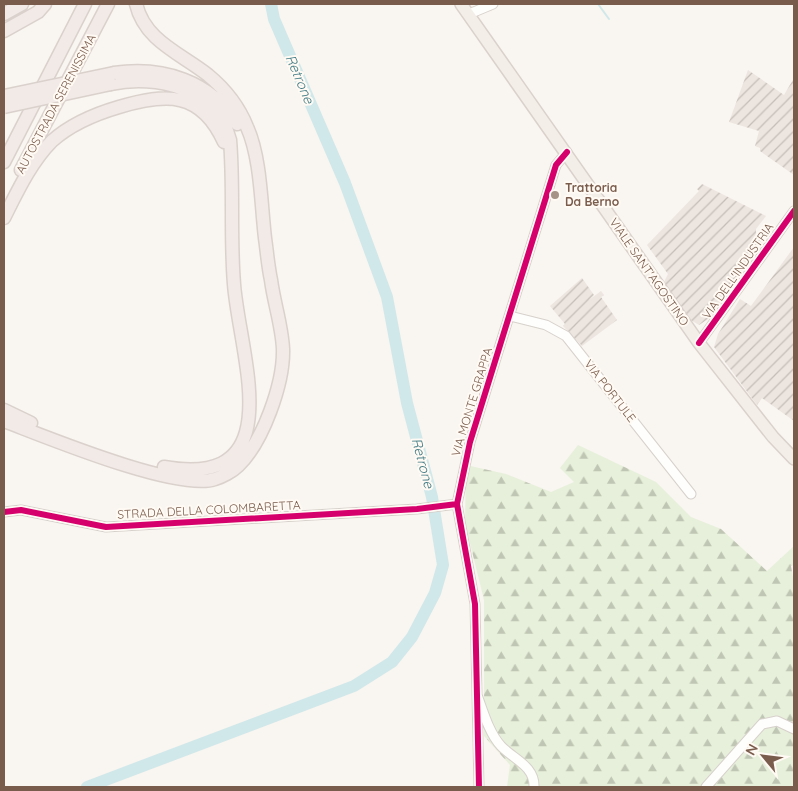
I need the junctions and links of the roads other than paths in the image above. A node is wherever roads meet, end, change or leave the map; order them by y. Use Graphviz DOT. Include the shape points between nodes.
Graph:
graph roads {
  1 [pos="22,4"];
  2 [pos="45,4"];
  3 [pos="85,4"];
  4 [pos="108,4"];
  5 [pos="136,4"];
  6 [pos="461,4"];
  7 [pos="493,4"];
  8 [pos="4,14"];
  9 [pos="469,14"];
  10 [pos="78,17"];
  11 [pos="4,31"];
  12 [pos="113,78"];
  13 [pos="4,96"];
  14 [pos="4,107"];
  15 [pos="4,148"];
  16 [pos="567,152"];
  17 [pos="255,159"];
  18 [pos="4,162"];
  19 [pos="231,183"];
  20 [pos="4,203"];
  21 [pos="794,211"];
  22 [pos="4,218"];
  23 [pos="510,316"];
  24 [pos="699,343"];
  25 [pos="4,410"];
  26 [pos="4,421"];
  27 [pos="794,460"];
  28 [pos="691,494"];
  29 [pos="456,504"];
  30 [pos="4,512"];
  31 [pos="475,691"];
  32 [pos="794,729"];
  33 [pos="479,787"];
  34 [pos="534,787"];
  35 [pos="706,787"];
  1 -- 8 [label="highway"];
  2 -- 11 [label="highway" via="38,12"];
  3 -- 10 [label="highway, AUTOSTRADA SERENISSIMA"];
  4 -- 20 [label="highway, AUTOSTRADA SERENISSIMA"];
  5 -- 17 [label="highway" via="142,21 156,38 208,76 229,96 248,128"];
  6 -- 9 [label="main road, VIALE SANT'AGOSTINO"];
  7 -- 9 [label="street"];
  9 -- 16 [label="main road, VIALE SANT'AGOSTINO"];
  10 -- 15 [label="highway"];
  10 -- 18 [label="highway, AUTOSTRADA SERENISSIMA"];
  12 -- 13 [label="highway, bridge"];
  12 -- 14 [label="highway, bridge"];
  12 -- 17 [label="highway" via="136,70 162,73 187,80 208,91 233,116"];
  12 -- 19 [label="highway" via="157,81 187,90 206,103 219,115 227,130"];
  16 -- 23 [label="street, VIA MONTE GRAPPA" via="556,165"];
  16 -- 24 [label="main road, VIALE SANT'AGOSTINO"];
  17 -- 26 [label="highway" via="270,280 283,350 280,379 271,408 252,450 237,468 214,479 196,482 77,449"];
  19 -- 22 [label="highway" via="226,148 212,120 186,101 155,97 92,116 54,140 36,161"];
  19 -- 25 [label="highway" via="234,284 251,395 246,434 235,452 220,464 202,470 161,466 44,429"];
  21 -- 24 [label="street, VIA DELL'INDUSTRIA"];
  23 -- 28 [label="street, VIA PORTULE" via="546,325 566,336"];
  23 -- 29 [label="street, VIA MONTE GRAPPA" via="470,442"];
  24 -- 27 [label="main road, VIALE SANT'AGOSTINO"];
  29 -- 30 [label="street, STRADA DELLA COLOMBARETTA" via="106,527 21,510"];
  29 -- 31 [label="street, VIA MONTE GRAPPA" via="475,604"];
  31 -- 33 [label="street, VIA MONTE GRAPPA"];
  31 -- 34 [label="street" via="497,742 529,770"];
  32 -- 35 [label="street" via="777,721 762,724"];
}
